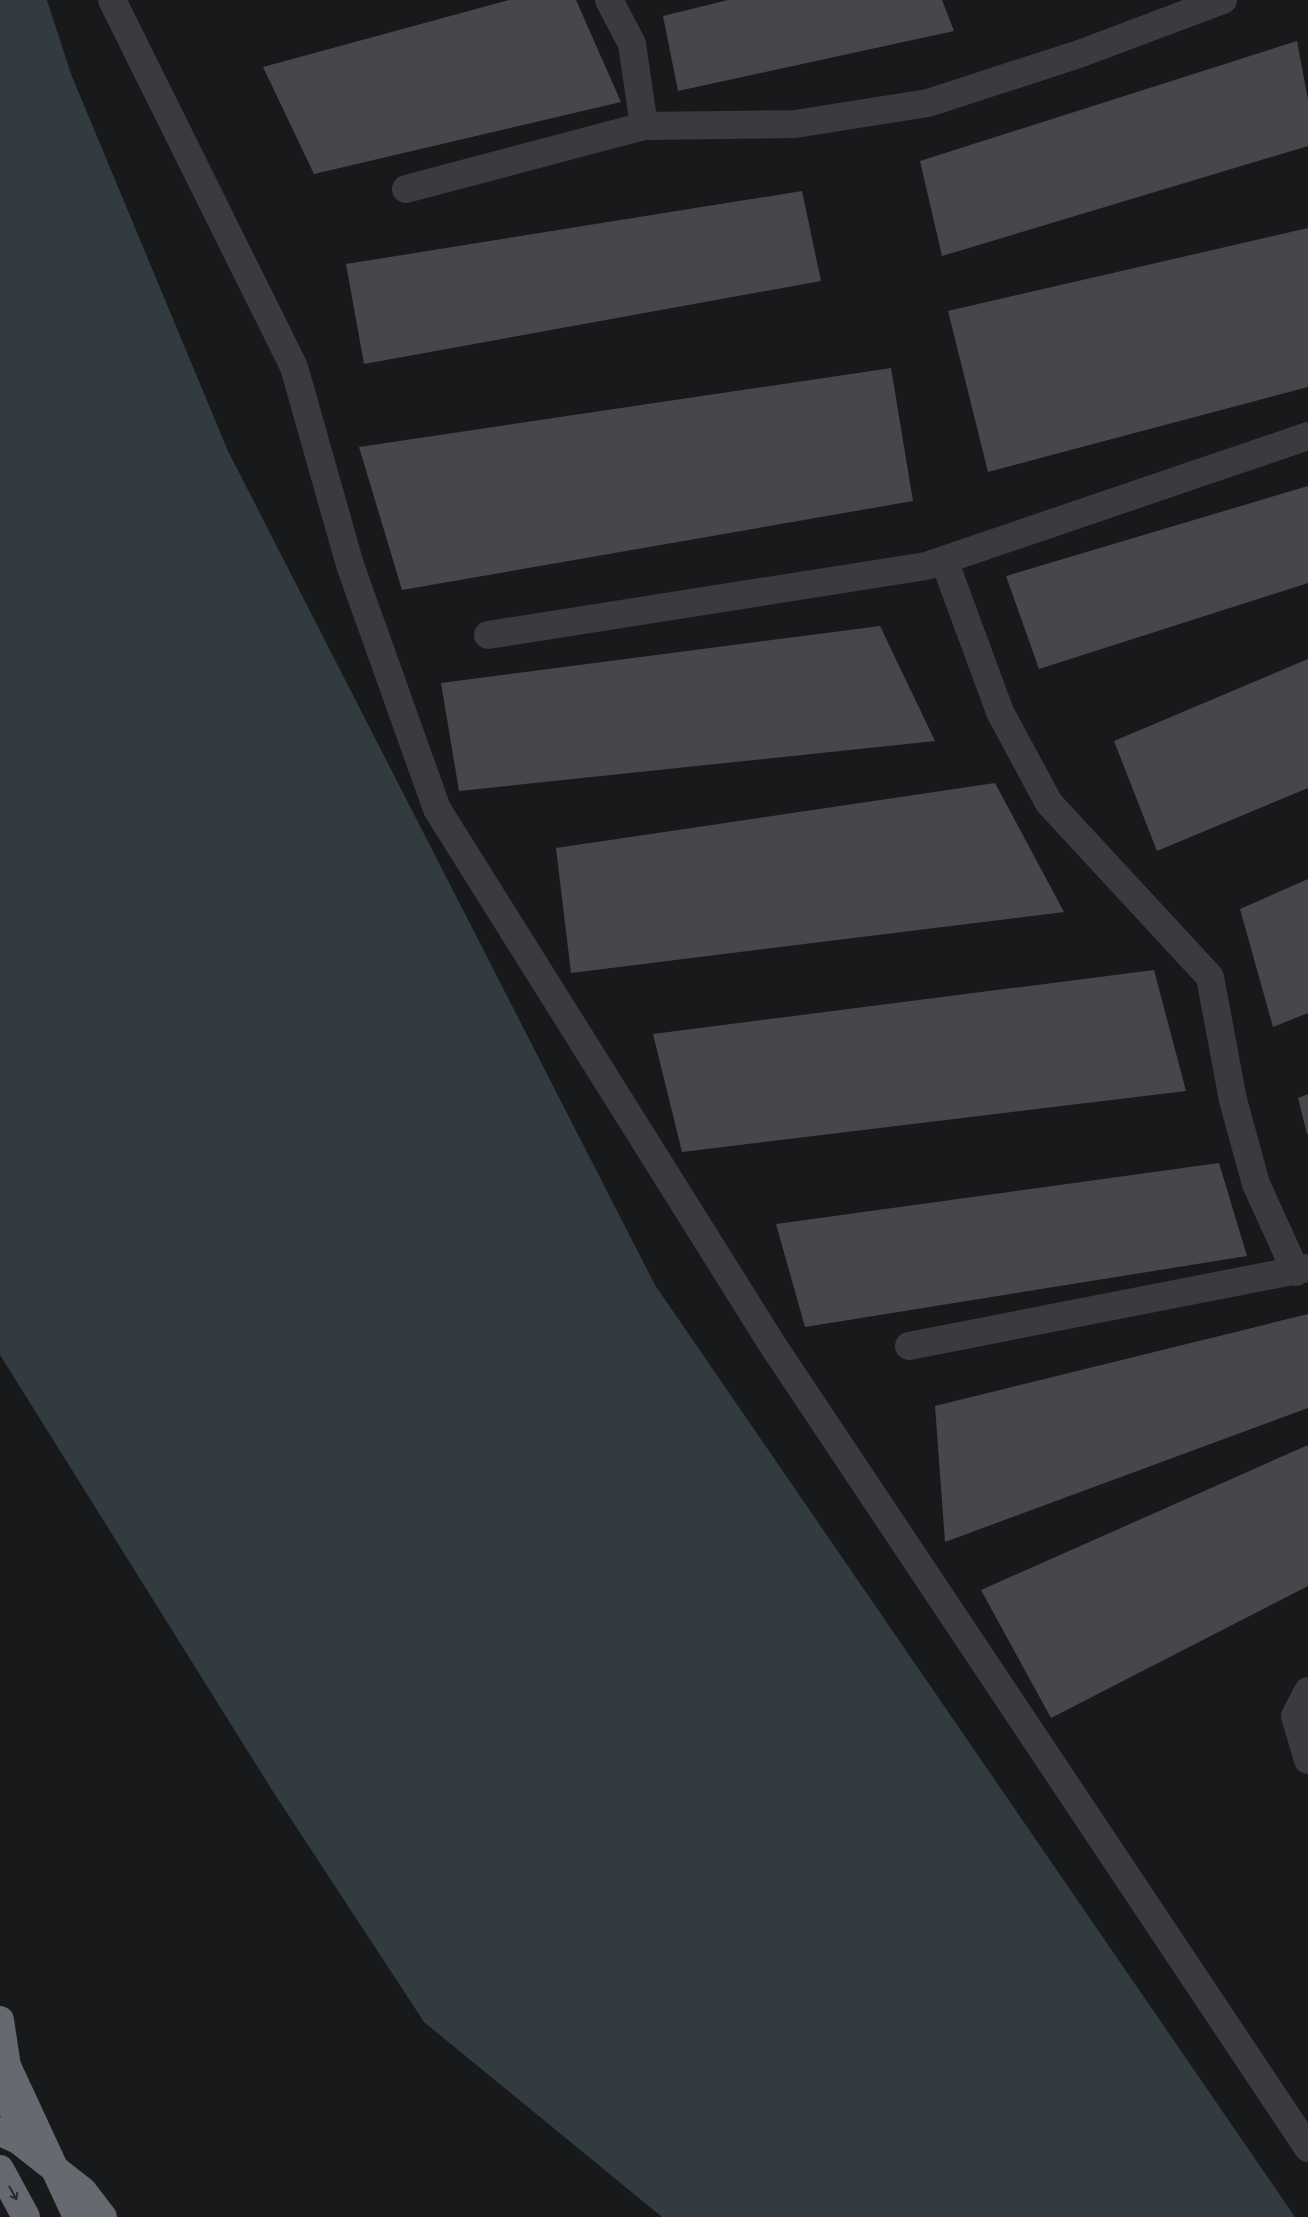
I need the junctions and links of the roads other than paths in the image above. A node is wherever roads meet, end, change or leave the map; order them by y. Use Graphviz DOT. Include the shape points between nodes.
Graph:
graph roads {
  1 [pos="112,0"];
  2 [pos="609,0"];
  3 [pos="1223,0"];
  4 [pos="644,126"];
  5 [pos="406,189"];
  6 [pos="1308,436"];
  7 [pos="944,560"];
  8 [pos="488,635"];
  9 [pos="1302,1270"];
  10 [pos="909,1346"];
  11 [pos="1308,1691"];
  12 [pos="1308,1760"];
  13 [pos="0,2020"];
  14 [pos="0,2051"];
  15 [pos="9,2136"];
  16 [pos="1308,2148"];
  17 [pos="0,2169"];
  18 [pos="26,2217"];
  19 [pos="77,2217"];
  20 [pos="103,2217"];
  1 -- 16 [label="street" via="294,366 350,565 437,809 772,1344"];
  2 -- 4 [label="street" via="632,44"];
  3 -- 4 [label="street" via="1078,54 928,103 795,124"];
  4 -- 5 [label="street"];
  6 -- 7 [label="street"];
  7 -- 8 [label="street" via="916,568"];
  7 -- 9 [label="street" via="1000,712 1049,803 1210,977 1233,1100 1256,1184"];
  9 -- 10 [label="street"];
  11 -- 12 [label="street" via="1295,1716"];
  13 -- 15 [label="highway"];
  14 -- 19 [label="highway, bridge"];
  15 -- 20 [label="highway" via="83,2191"];
  17 -- 18 [label="highway, one-way"];
}
